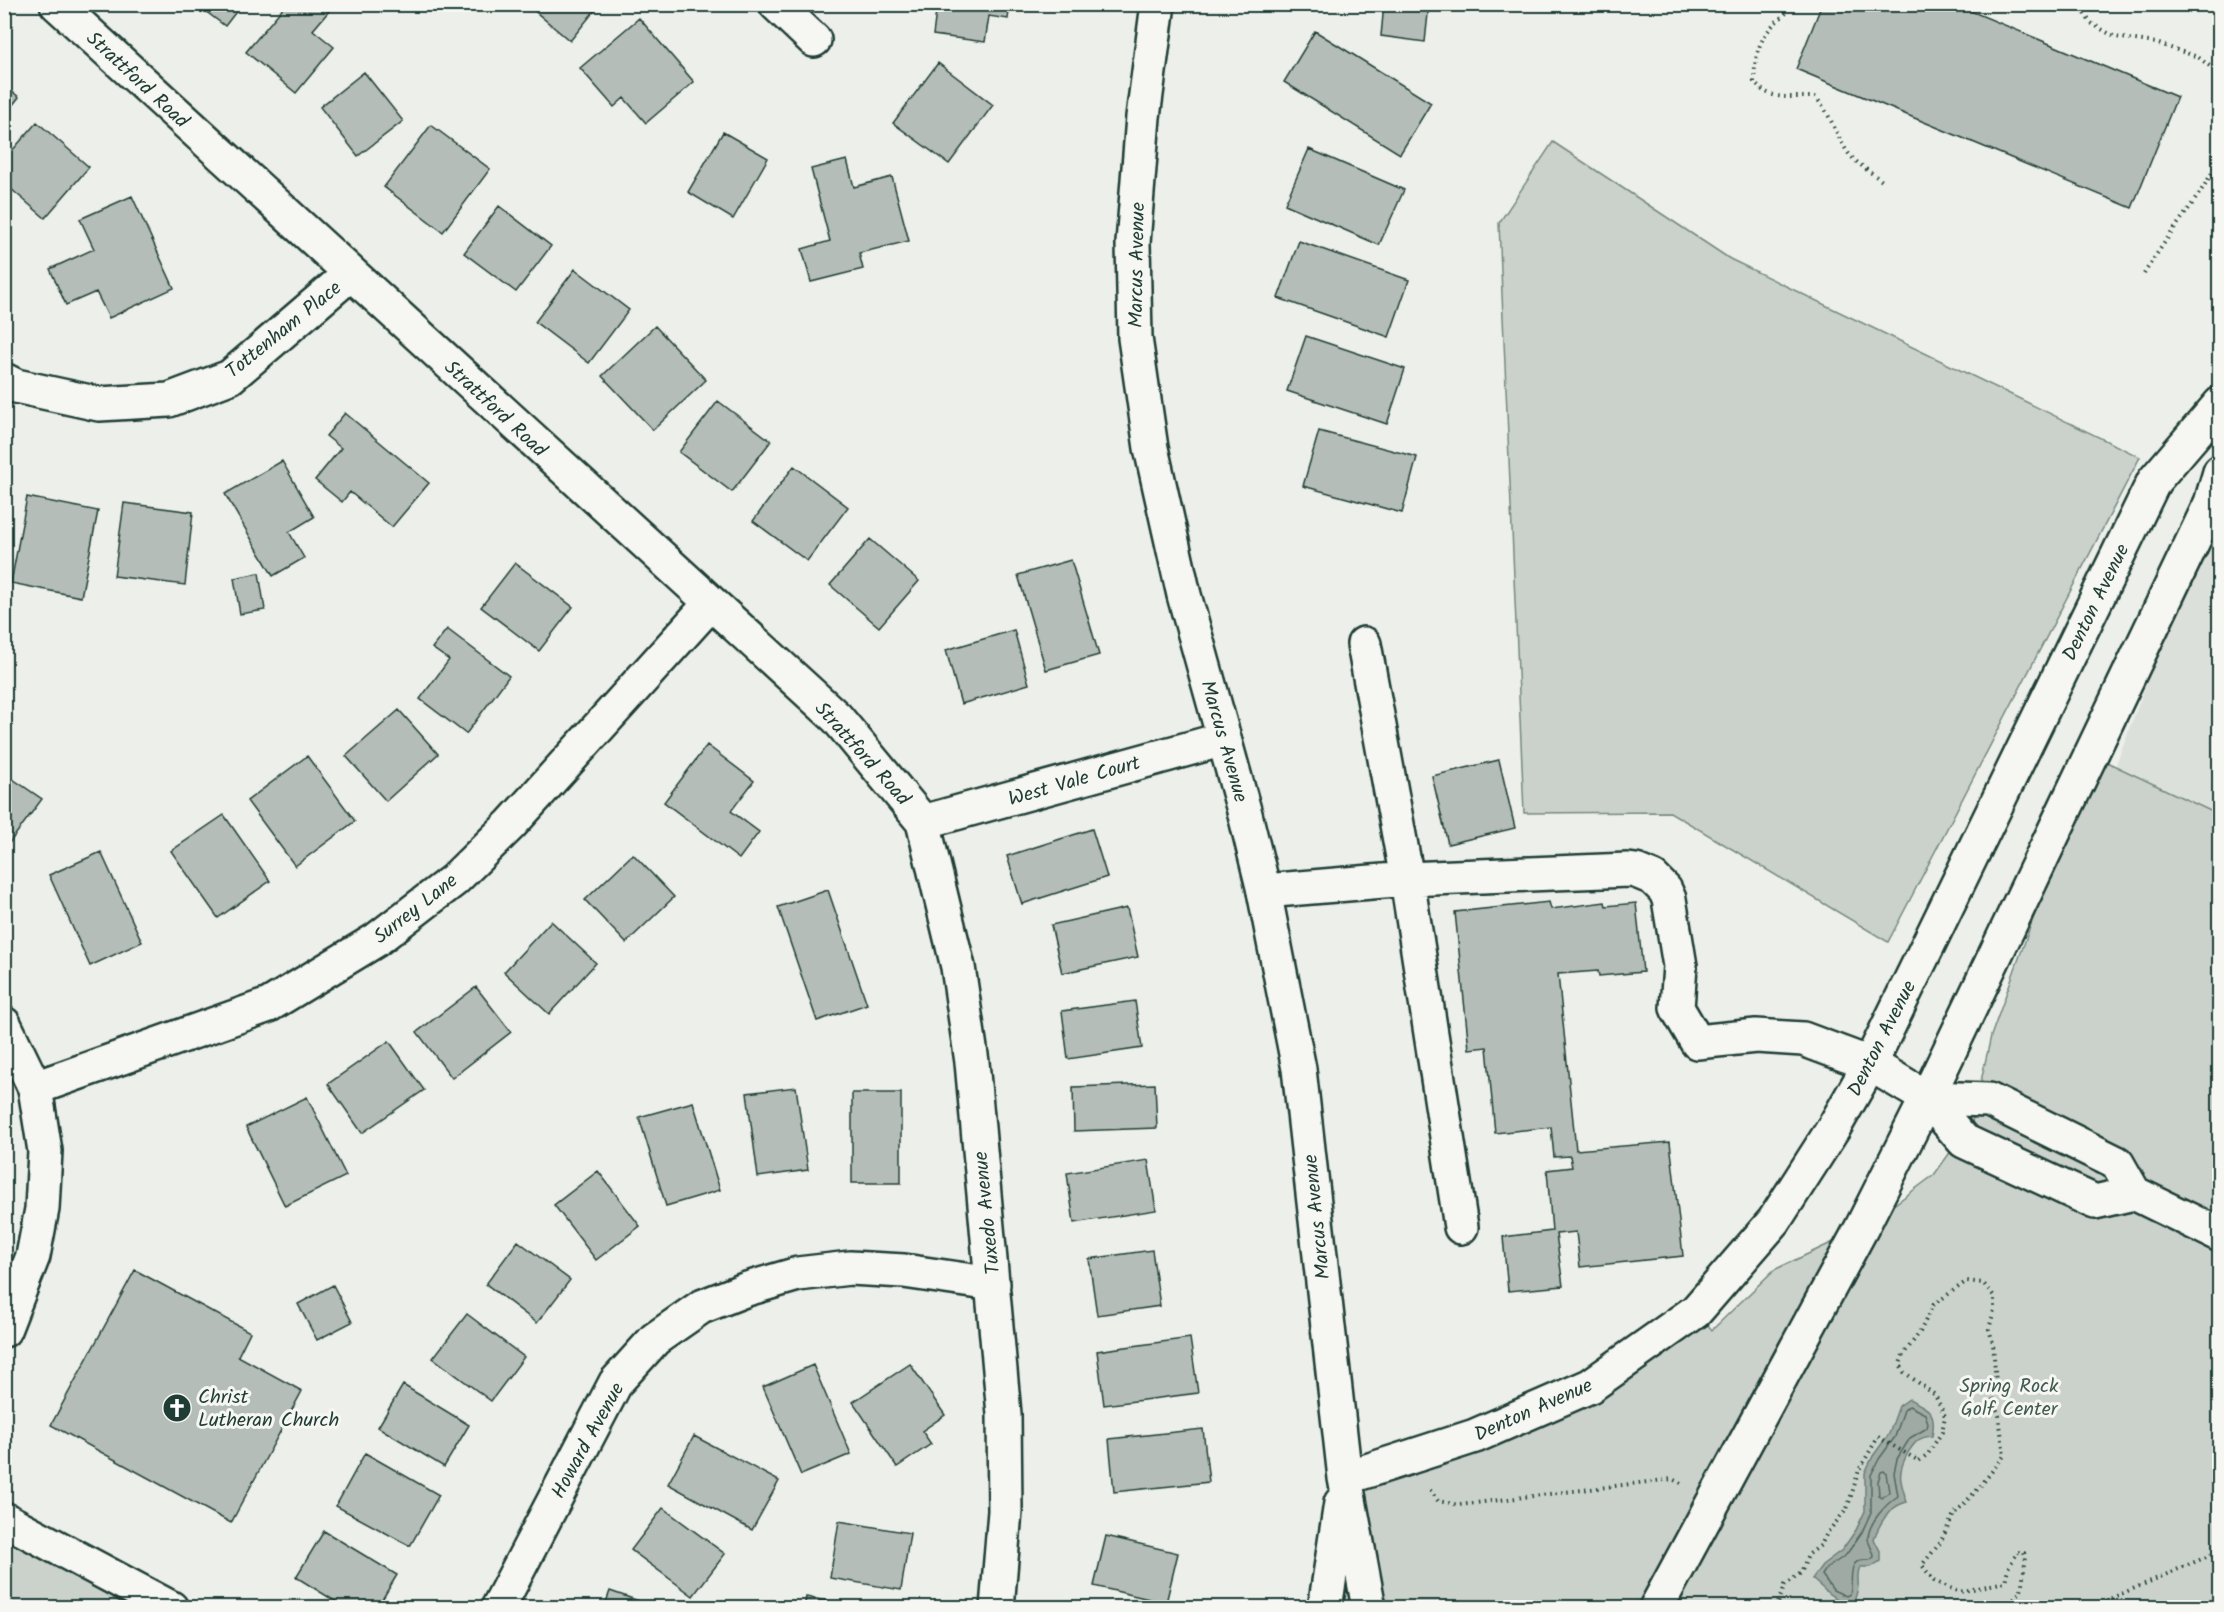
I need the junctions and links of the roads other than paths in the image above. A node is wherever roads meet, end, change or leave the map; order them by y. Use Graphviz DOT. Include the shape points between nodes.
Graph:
graph roads {
  1 [pos="57,4"];
  2 [pos="776,4"];
  3 [pos="1158,4"];
  4 [pos="814,40"];
  5 [pos="350,274"];
  6 [pos="4,380"];
  7 [pos="2220,404"];
  8 [pos="2220,472"];
  9 [pos="710,604"];
  10 [pos="1364,644"];
  11 [pos="1224,739"];
  12 [pos="923,822"];
  13 [pos="1407,879"];
  14 [pos="1264,891"];
  15 [pos="4,1024"];
  16 [pos="1870,1064"];
  17 [pos="35,1088"];
  18 [pos="1927,1098"];
  19 [pos="2134,1193"];
  20 [pos="1461,1227"];
  21 [pos="2220,1235"];
  22 [pos="993,1284"];
  23 [pos="4,1330"];
  24 [pos="1345,1478"];
  25 [pos="4,1519"];
  26 [pos="171,1608"];
  27 [pos="498,1608"];
  28 [pos="997,1608"];
  29 [pos="1325,1608"];
  30 [pos="1369,1608"];
  31 [pos="1656,1608"];
  1 -- 5 [label="street, Strattford Road"];
  2 -- 4 [label="street"];
  3 -- 11 [label="street, Marcus Avenue" via="1143,117 1133,243 1135,338 1151,448 1184,595"];
  5 -- 6 [label="street, Tottenham Place" via="230,377 169,400 99,404"];
  5 -- 9 [label="street, Strattford Road"];
  7 -- 16 [label="street, Denton Avenue" via="2154,481"];
  8 -- 18 [label="street" via="2211,503"];
  9 -- 12 [label="street, Strattford Road" via="837,718"];
  9 -- 17 [label="street, Surrey Lane" via="511,824 454,880 376,940 269,1005"];
  10 -- 13 [label="street"];
  11 -- 12 [label="street, West Vale Court"];
  11 -- 14 [label="street, Marcus Avenue"];
  12 -- 22 [label="street, Tuxedo Avenue" via="958,967 972,1062"];
  13 -- 14 [label="street"];
  13 -- 16 [label="street" via="1628,870 1645,874 1670,899 1680,966 1677,1008 1697,1042 1756,1036 1803,1039"];
  13 -- 20 [label="street"];
  14 -- 24 [label="street, Marcus Avenue" via="1299,1069"];
  15 -- 17 [label="street"];
  16 -- 18 [label="street"];
  16 -- 24 [label="street, Denton Avenue" via="1774,1221 1696,1311 1590,1386 1475,1436"];
  17 -- 23 [label="street" via="45,1151 42,1209 33,1256"];
  18 -- 19 [label="street" via="1989,1100 2116,1164"];
  18 -- 19 [label="street" via="1964,1141 2095,1202"];
  18 -- 31 [label="street" via="1861,1229"];
  19 -- 21 [label="street"];
  22 -- 27 [label="street, Howard Avenue" via="904,1271 850,1268 798,1274 747,1288 701,1307 655,1339 616,1382"];
  22 -- 28 [label="street, Tuxedo Avenue" via="1004,1425 1005,1511"];
  24 -- 29 [label="street, Marcus Avenue"];
  24 -- 30 [label="street, Marcus Avenue"];
  25 -- 26 [label="street"];
}
